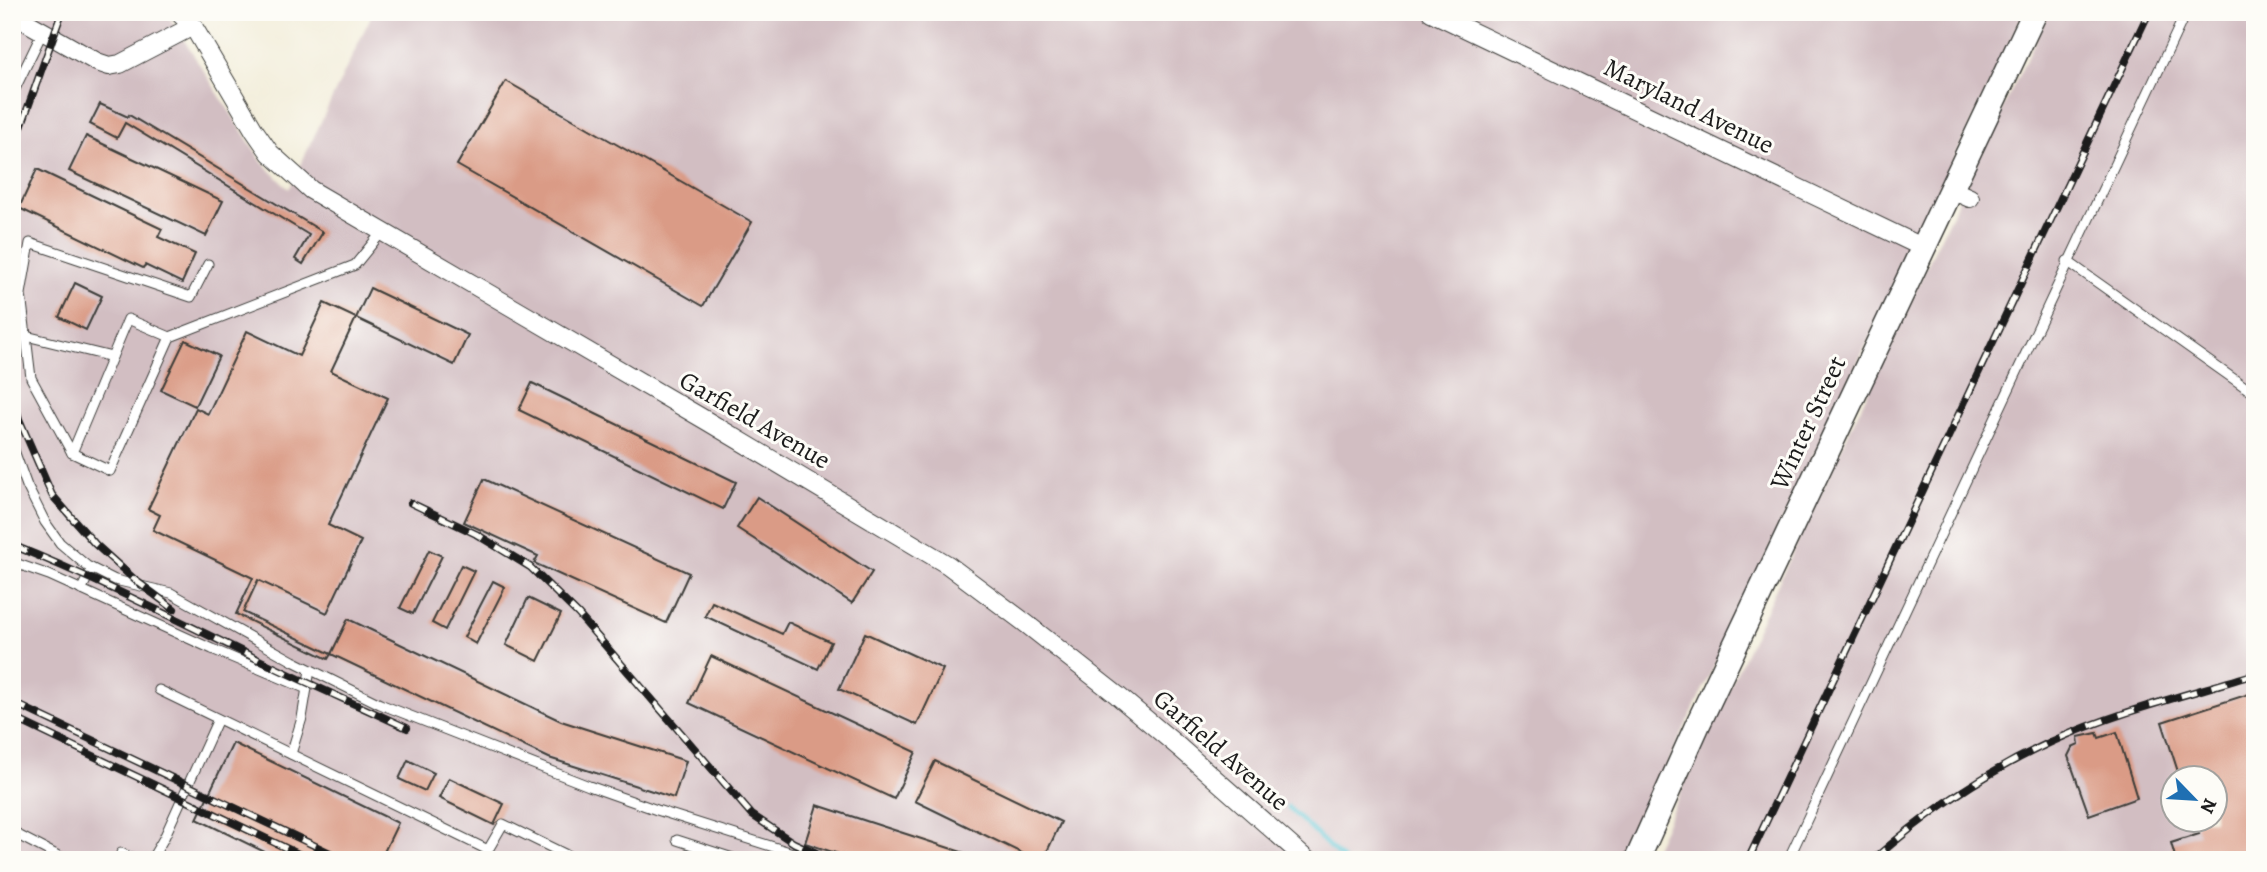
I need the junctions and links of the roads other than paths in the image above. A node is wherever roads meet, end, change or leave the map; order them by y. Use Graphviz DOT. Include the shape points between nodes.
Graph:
graph roads {
  1 [pos="177,12"];
  2 [pos="1431,12"];
  3 [pos="2035,12"];
  4 [pos="2186,12"];
  5 [pos="12,13"];
  6 [pos="193,19"];
  7 [pos="43,31"];
  8 [pos="12,95"];
  9 [pos="381,233"];
  10 [pos="1924,248"];
  11 [pos="2067,261"];
  12 [pos="208,264"];
  13 [pos="26,336"];
  14 [pos="170,337"];
  15 [pos="112,357"];
  16 [pos="2255,394"];
  17 [pos="12,445"];
  18 [pos="72,453"];
  19 [pos="12,562"];
  20 [pos="92,569"];
  21 [pos="82,590"];
  22 [pos="310,670"];
  23 [pos="307,689"];
  24 [pos="159,690"];
  25 [pos="218,719"];
  26 [pos="291,754"];
  27 [pos="12,832"];
  28 [pos="677,840"];
  29 [pos="121,853"];
  30 [pos="66,860"];
  31 [pos="138,860"];
  32 [pos="151,860"];
  33 [pos="577,860"];
  34 [pos="739,860"];
  35 [pos="806,860"];
  36 [pos="1307,860"];
  37 [pos="1637,860"];
  38 [pos="1788,860"];
  1 -- 6 [label="street, Garfield Avenue"];
  2 -- 10 [label="street, Maryland Avenue"];
  3 -- 10 [label="street, Winter Street" via="1961,194"];
  4 -- 11 [label="lane"];
  5 -- 7 [label="street"];
  6 -- 7 [label="street" via="112,66"];
  6 -- 9 [label="street, Garfield Avenue" via="254,130 276,160 311,190"];
  7 -- 8 [label="lane"];
  9 -- 14 [label="lane" via="355,265"];
  9 -- 36 [label="street, Garfield Avenue" via="948,565 1127,704"];
  10 -- 37 [label="street, Winter Street"];
  11 -- 16 [label="lane"];
  11 -- 38 [label="lane"];
  12 -- 13 [label="lane" via="191,298 30,243 21,294"];
  13 -- 15 [label="lane"];
  13 -- 18 [label="lane" via="30,378"];
  14 -- 15 [label="lane" via="128,319"];
  14 -- 18 [label="lane" via="110,471"];
  15 -- 18 [label="lane"];
  17 -- 20 [label="lane" via="46,522 70,554"];
  19 -- 21 [label="lane"];
  20 -- 21 [label="lane"];
  20 -- 22 [label="lane" via="115,580 171,593"];
  21 -- 23 [label="lane"];
  22 -- 23 [label="lane"];
  22 -- 35 [label="lane" via="380,704 564,777"];
  23 -- 26 [label="lane"];
  24 -- 25 [label="lane"];
  25 -- 26 [label="lane"];
  25 -- 32 [label="lane"];
  26 -- 33 [label="lane" via="488,850 503,824"];
  27 -- 30 [label="lane"];
  28 -- 34 [label="lane"];
  29 -- 31 [label="lane"];
}
